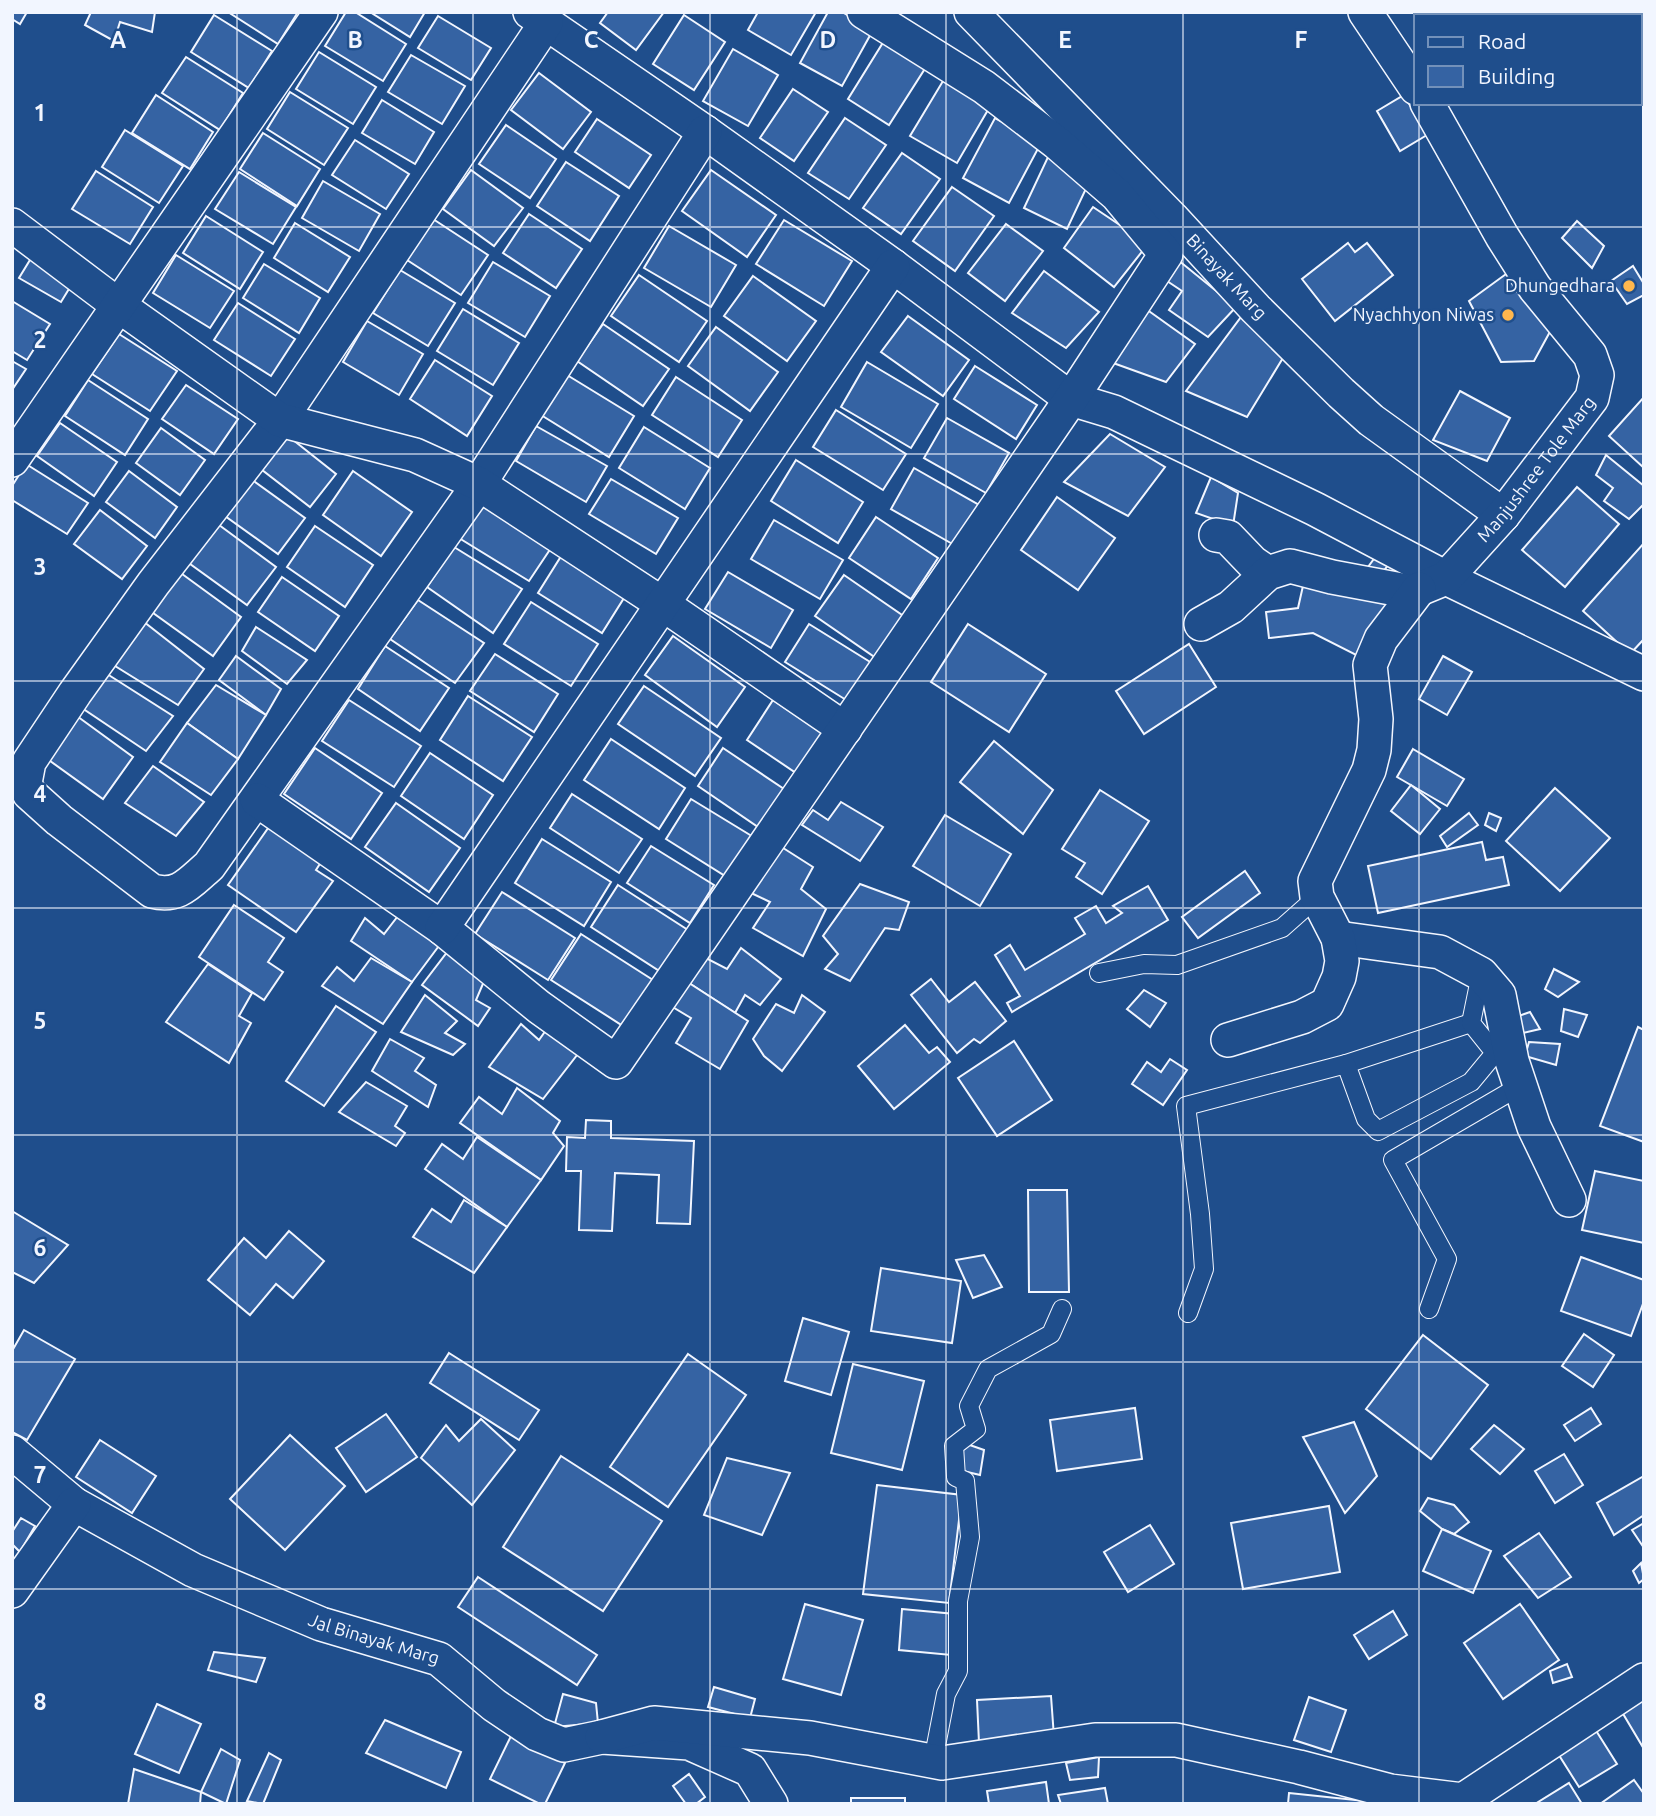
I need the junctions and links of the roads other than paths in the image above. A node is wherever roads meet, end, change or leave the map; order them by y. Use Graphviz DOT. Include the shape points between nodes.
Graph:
graph roads {
  1 [pos="321,12"];
  2 [pos="864,12"];
  3 [pos="971,12"];
  4 [pos="1365,12"];
  5 [pos="538,18"];
  6 [pos="1414,85"];
  7 [pos="1428,105"];
  8 [pos="705,132"];
  9 [pos="12,225"];
  10 [pos="893,266"];
  11 [pos="118,305"];
  12 [pos="1071,399"];
  13 [pos="280,421"];
  14 [pos="12,460"];
  15 [pos="479,484"];
  16 [pos="1503,515"];
  17 [pos="1216,535"];
  18 [pos="1268,573"];
  19 [pos="1433,583"];
  20 [pos="664,605"];
  21 [pos="1201,624"];
  22 [pos="1644,674"];
  23 [pos="845,730"];
  24 [pos="257,800"];
  25 [pos="1317,897"];
  26 [pos="442,928"];
  27 [pos="1338,938"];
  28 [pos="1099,973"];
  29 [pos="1482,974"];
  30 [pos="1471,1023"];
  31 [pos="1228,1040"];
  32 [pos="1346,1064"];
  33 [pos="1520,1086"];
  34 [pos="1569,1200"];
  35 [pos="1062,1309"];
  36 [pos="1429,1309"];
  37 [pos="1188,1313"];
  38 [pos="12,1452"];
  39 [pos="74,1504"];
  40 [pos="12,1591"];
  41 [pos="1644,1680"];
  42 [pos="602,1737"];
  43 [pos="933,1761"];
  44 [pos="771,1804"];
  1 -- 11 [label="street"];
  2 -- 12 [label="street" via="984,87 1057,143 1117,195 1166,254"];
  3 -- 16 [label="street, Binayak Marg" via="1341,393 1371,420"];
  4 -- 6 [label="street"];
  5 -- 8 [label="street"];
  5 -- 13 [label="street"];
  7 -- 16 [label="street, Manjushree Tole Marg" via="1502,236 1535,288 1590,355 1597,375 1592,398"];
  8 -- 10 [label="street"];
  8 -- 15 [label="street"];
  9 -- 11 [label="street"];
  10 -- 12 [label="street"];
  10 -- 20 [label="street"];
  11 -- 13 [label="street"];
  11 -- 14 [label="street"];
  12 -- 19 [label="street" via="1114,412 1315,509"];
  12 -- 23 [label="street"];
  13 -- 15 [label="street" via="415,455"];
  13 -- 24 [label="street" via="75,693 30,762 24,783 59,820 152,891 164,894 176,893 209,866"];
  15 -- 20 [label="street"];
  15 -- 24 [label="street"];
  16 -- 19 [label="street, Manjushree Tole Marg"];
  17 -- 18 [label="street" via="1228,537"];
  18 -- 19 [label="street" via="1290,566 1412,592"];
  18 -- 21 [label="street" via="1231,607"];
  19 -- 22 [label="street"];
  19 -- 25 [label="street, Manjushree Tole Marg" via="1381,639 1370,665 1374,750 1369,770 1315,881"];
  20 -- 23 [label="street"];
  20 -- 26 [label="street"];
  23 -- 26 [label="street" via="616,1062"];
  24 -- 26 [label="street"];
  25 -- 27 [label="street"];
  25 -- 28 [label="lane" via="1282,928 1177,965 1144,964"];
  27 -- 29 [label="street" via="1440,952"];
  27 -- 31 [label="street" via="1342,961 1327,1004 1302,1017"];
  29 -- 30 [label="lane"];
  29 -- 33 [label="street" via="1499,995"];
  30 -- 32 [label="lane"];
  30 -- 32 [label="lane" via="1495,1053 1471,1082 1378,1131 1366,1119"];
  32 -- 37 [label="lane" via="1186,1107 1204,1269"];
  33 -- 34 [label="street"];
  33 -- 36 [label="lane" via="1393,1160 1447,1259"];
  35 -- 43 [label="lane" via="1051,1334 988,1369 969,1406 976,1429 954,1446 956,1477 965,1481 970,1537 958,1601 958,1671 946,1694"];
  38 -- 39 [label="street, Jal Binayak Marg"];
  39 -- 40 [label="street"];
  39 -- 42 [label="street, Jal Binayak Marg" via="193,1570 321,1624 439,1659 537,1734 564,1745"];
  41 -- 43 [label="street" via="1463,1800 1390,1791 1176,1740 1095,1740"];
  42 -- 43 [label="street" via="654,1723 810,1738"];
  42 -- 44 [label="street, Jal Binayak Marg" via="689,1743 750,1770"];
}
